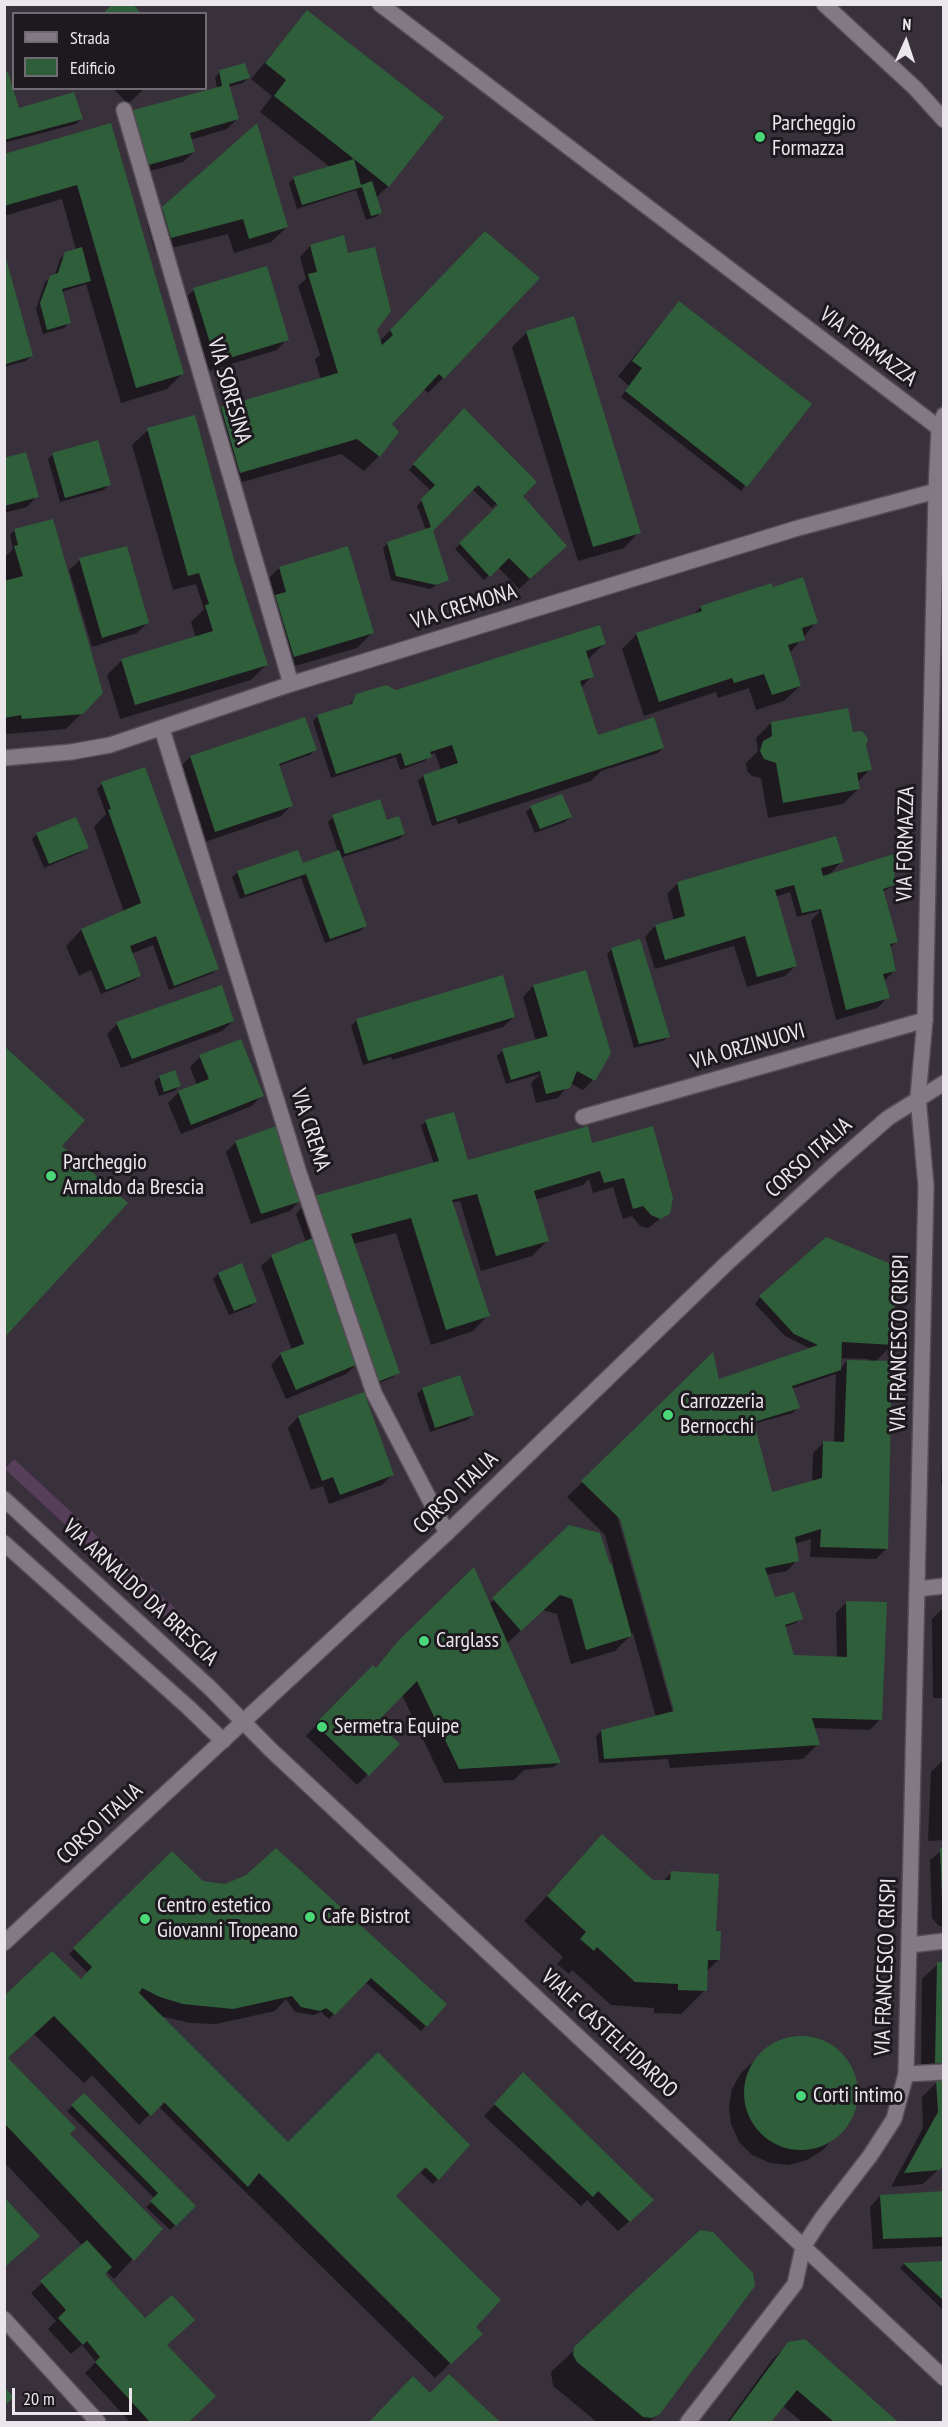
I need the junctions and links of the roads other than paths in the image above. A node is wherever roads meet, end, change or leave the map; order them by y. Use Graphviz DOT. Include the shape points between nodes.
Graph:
graph roads {
  1 [pos="380,4"];
  2 [pos="824,4"];
  3 [pos="124,110"];
  4 [pos="944,120"];
  5 [pos="941,422"];
  6 [pos="936,491"];
  7 [pos="291,684"];
  8 [pos="162,729"];
  9 [pos="4,758"];
  10 [pos="925,1020"];
  11 [pos="944,1083"];
  12 [pos="918,1097"];
  13 [pos="583,1117"];
  14 [pos="4,1499"];
  15 [pos="447,1533"];
  16 [pos="4,1543"];
  17 [pos="944,1586"];
  18 [pos="917,1589"];
  19 [pos="243,1723"];
  20 [pos="223,1741"];
  21 [pos="944,1941"];
  22 [pos="4,1943"];
  23 [pos="910,1945"];
  24 [pos="944,2072"];
  25 [pos="906,2074"];
  26 [pos="803,2247"];
  27 [pos="4,2319"];
  28 [pos="944,2378"];
  29 [pos="98,2422"];
  30 [pos="688,2422"];
  1 -- 5 [label="street, VIA FORMAZZA"];
  2 -- 4 [label="street"];
  3 -- 7 [label="street, VIA SORESINA"];
  5 -- 6 [label="street, VIA FORMAZZA"];
  6 -- 7 [label="street, VIA CREMONA" via="798,528"];
  6 -- 10 [label="street, VIA FORMAZZA"];
  7 -- 8 [label="street, VIA CREMONA"];
  8 -- 9 [label="street, VIA CREMONA" via="72,752"];
  8 -- 15 [label="street, VIA CREMA" via="299,1173 374,1393"];
  10 -- 12 [label="street, VIA FORMAZZA"];
  10 -- 13 [label="street, VIA ORZINUOVI"];
  11 -- 12 [label="street, CORSO ITALIA"];
  12 -- 15 [label="street, CORSO ITALIA" via="855,1146 742,1249"];
  12 -- 18 [label="street, VIA FRANCESCO CRISPI" via="926,1186"];
  14 -- 19 [label="street, VIA ARNALDO DA BRESCIA"];
  15 -- 19 [label="street, CORSO ITALIA"];
  16 -- 20 [label="street"];
  17 -- 18 [label="street"];
  18 -- 23 [label="street, VIA FRANCESCO CRISPI"];
  19 -- 20 [label="street, CORSO ITALIA"];
  19 -- 26 [label="street, VIALE CASTELFIDARDO"];
  20 -- 22 [label="street, CORSO ITALIA"];
  21 -- 23 [label="street"];
  23 -- 25 [label="street, VIA FRANCESCO CRISPI"];
  24 -- 25 [label="street"];
  25 -- 26 [label="street, VIA FRANCESCO CRISPI" via="899,2107 888,2130"];
  26 -- 28 [label="street, VIALE CASTELFIDARDO"];
  26 -- 30 [label="street, VIA FRANCESCO CRISPI" via="795,2284"];
  27 -- 29 [label="street"];
}
